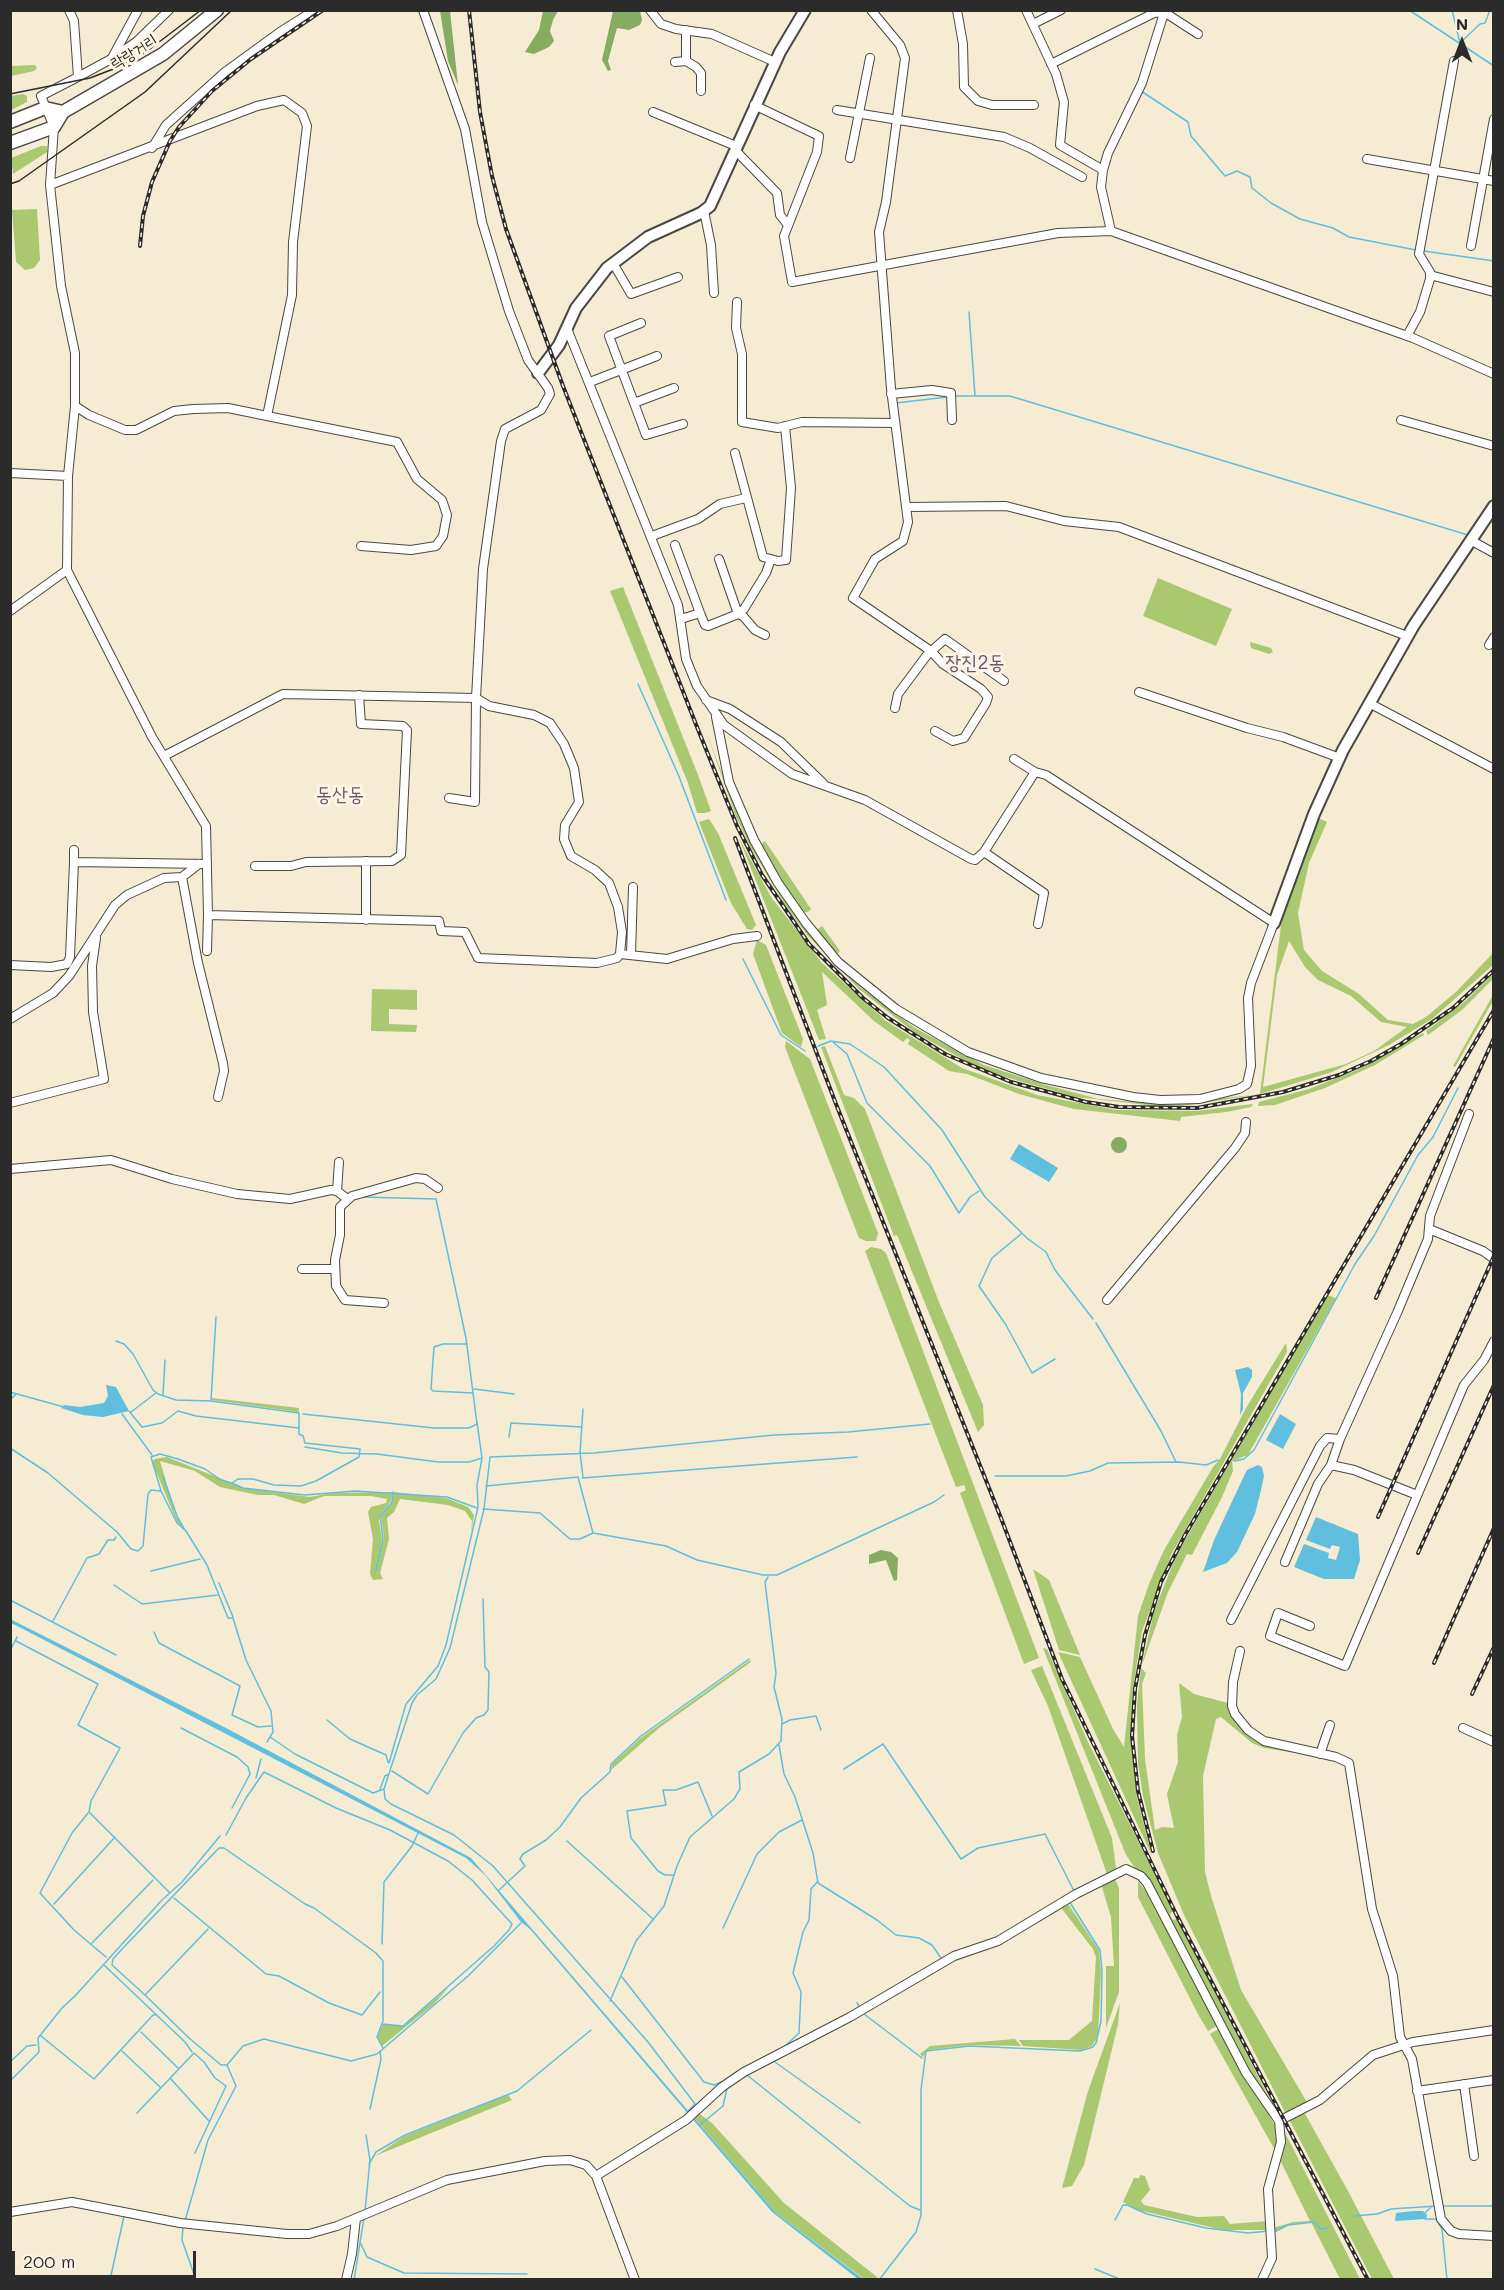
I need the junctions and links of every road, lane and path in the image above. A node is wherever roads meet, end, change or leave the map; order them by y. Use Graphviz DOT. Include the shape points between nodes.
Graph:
graph roads {
  1 [pos="69,10"];
  2 [pos="138,10"];
  3 [pos="170,10"];
  4 [pos="217,10"];
  5 [pos="315,10"];
  6 [pos="423,10"];
  7 [pos="650,10"];
  8 [pos="805,10"];
  9 [pos="871,10"];
  10 [pos="957,10"];
  11 [pos="1026,10"];
  12 [pos="1061,10"];
  13 [pos="1164,11"];
  14 [pos="1033,24"];
  15 [pos="686,30"];
  16 [pos="1198,34"];
  17 [pos="870,58"];
  18 [pos="111,59"];
  19 [pos="675,62"];
  20 [pos="686,62"];
  21 [pos="775,62"];
  22 [pos="1454,62"];
  23 [pos="1051,64"];
  24 [pos="78,77"];
  25 [pos="701,91"];
  26 [pos="754,105"];
  27 [pos="1034,105"];
  28 [pos="45,108"];
  29 [pos="837,110"];
  30 [pos="63,112"];
  31 [pos="653,112"];
  32 [pos="859,114"];
  33 [pos="898,119"];
  34 [pos="1494,119"];
  35 [pos="10,122"];
  36 [pos="54,127"];
  37 [pos="10,143"];
  38 [pos="152,148"];
  39 [pos="735,148"];
  40 [pos="850,158"];
  41 [pos="1367,159"];
  42 [pos="1102,170"];
  43 [pos="1434,171"];
  44 [pos="1082,177"];
  45 [pos="1483,179"];
  46 [pos="1494,181"];
  47 [pos="50,185"];
  48 [pos="704,212"];
  49 [pos="788,225"];
  50 [pos="1111,231"];
  51 [pos="1471,246"];
  52 [pos="613,263"];
  53 [pos="880,266"];
  54 [pos="1430,275"];
  55 [pos="678,277"];
  56 [pos="1494,292"];
  57 [pos="714,293"];
  58 [pos="737,302"];
  59 [pos="641,323"];
  60 [pos="568,331"];
  61 [pos="1407,336"];
  62 [pos="657,356"];
  63 [pos="621,370"];
  64 [pos="538,373"];
  65 [pos="1494,374"];
  66 [pos="590,382"];
  67 [pos="674,388"];
  68 [pos="891,394"];
  69 [pos="634,403"];
  70 [pos="75,406"];
  71 [pos="267,416"];
  72 [pos="952,420"];
  73 [pos="1401,420"];
  74 [pos="895,423"];
  75 [pos="683,424"];
  76 [pos="785,426"];
  77 [pos="1494,446"];
  78 [pos="735,453"];
  79 [pos="10,473"];
  80 [pos="68,476"];
  81 [pos="746,498"];
  82 [pos="1494,506"];
  83 [pos="907,507"];
  84 [pos="652,536"];
  85 [pos="1472,542"];
  86 [pos="675,545"];
  87 [pos="361,546"];
  88 [pos="1494,553"];
  89 [pos="719,559"];
  90 [pos="771,559"];
  91 [pos="68,570"];
  92 [pos="10,611"];
  93 [pos="700,613"];
  94 [pos="738,614"];
  95 [pos="681,620"];
  96 [pos="765,635"];
  97 [pos="1407,636"];
  98 [pos="1494,637"];
  99 [pos="1489,645"];
  100 [pos="931,651"];
  101 [pos="1004,681"];
  102 [pos="1139,692"];
  103 [pos="359,695"];
  104 [pos="476,698"];
  105 [pos="706,700"];
  106 [pos="1369,703"];
  107 [pos="896,708"];
  108 [pos="716,717"];
  109 [pos="935,731"];
  110 [pos="164,756"];
  111 [pos="1340,758"];
  112 [pos="1014,759"];
  113 [pos="1494,769"];
  114 [pos="1035,772"];
  115 [pos="823,784"];
  116 [pos="449,798"];
  117 [pos="74,850"];
  118 [pos="984,852"];
  119 [pos="366,861"];
  120 [pos="74,862"];
  121 [pos="203,864"];
  122 [pos="255,866"];
  123 [pos="182,877"];
  124 [pos="633,887"];
  125 [pos="208,915"];
  126 [pos="366,920"];
  127 [pos="1274,923"];
  128 [pos="1038,924"];
  129 [pos="757,936"];
  130 [pos="96,938"];
  131 [pos="207,951"];
  132 [pos="620,954"];
  133 [pos="631,955"];
  134 [pos="10,965"];
  135 [pos="10,1019"];
  136 [pos="218,1097"];
  137 [pos="10,1103"];
  138 [pos="1469,1113"];
  139 [pos="1246,1122"];
  140 [pos="339,1162"];
  141 [pos="10,1169"];
  142 [pos="438,1188"];
  143 [pos="337,1191"];
  144 [pos="346,1198"];
  145 [pos="1429,1229"];
  146 [pos="1494,1259"];
  147 [pos="302,1269"];
  148 [pos="334,1269"];
  149 [pos="1107,1300"];
  150 [pos="384,1304"];
  151 [pos="1494,1341"];
  152 [pos="1340,1439"];
  153 [pos="1331,1465"];
  154 [pos="1418,1495"];
  155 [pos="1285,1562"];
  156 [pos="1232,1620"];
  157 [pos="1310,1626"];
  158 [pos="1240,1651"];
  159 [pos="1330,1725"];
  160 [pos="1463,1728"];
  161 [pos="1494,1742"];
  162 [pos="1320,1754"];
  163 [pos="1494,2030"];
  164 [pos="1404,2046"];
  165 [pos="1494,2080"];
  166 [pos="1464,2084"];
  167 [pos="1417,2091"];
  168 [pos="1279,2121"];
  169 [pos="1474,2156"];
  170 [pos="596,2176"];
  171 [pos="10,2212"];
  172 [pos="356,2218"];
  173 [pos="1494,2236"];
  174 [pos="346,2280"];
  175 [pos="635,2280"];
  176 [pos="1262,2280"];
  1 -- 24 [label="street" via="74,21"];
  2 -- 18 [label="street"];
  3 -- 18 [label="street"];
  4 -- 30 [label="main road, 락랑거리" via="163,54"];
  5 -- 38 [label="street" via="225,72 166,125"];
  6 -- 64 [label="street" via="465,129 482,222 509,311 528,360"];
  7 -- 15 [label="street" via="661,24"];
  8 -- 21 [label="street"];
  9 -- 33 [label="street" via="904,51"];
  10 -- 27 [label="street" via="964,87 978,101 992,105"];
  11 -- 14 [label="street"];
  12 -- 14 [label="street"];
  13 -- 16 [label="street"];
  13 -- 23 [label="street"];
  13 -- 42 [label="street" via="1142,83"];
  14 -- 23 [label="street"];
  15 -- 20 [label="street"];
  15 -- 21 [label="street" via="712,34"];
  17 -- 32 [label="street"];
  18 -- 24 [label="street"];
  19 -- 20 [label="street"];
  20 -- 25 [label="street" via="701,73"];
  21 -- 26 [label="street"];
  22 -- 43 [label="street"];
  23 -- 42 [label="street" via="1064,102 1060,145"];
  24 -- 28 [label="street" via="41,96"];
  26 -- 39 [label="street"];
  26 -- 49 [label="street" via="819,136 817,152"];
  28 -- 30 [label="main road"];
  28 -- 35 [label="main road"];
  28 -- 36 [label="street"];
  29 -- 32 [label="street"];
  30 -- 36 [label="main road, 락랑거리"];
  31 -- 39 [label="street"];
  32 -- 33 [label="street"];
  32 -- 40 [label="street"];
  33 -- 44 [label="street" via="1004,137"];
  33 -- 53 [label="street" via="879,232"];
  34 -- 45 [label="street"];
  36 -- 37 [label="main road"];
  36 -- 47 [label="street"];
  38 -- 47 [label="street"];
  38 -- 71 [label="street" via="257,106 284,100 302,113 307,126 293,242 292,295"];
  39 -- 48 [label="street" via="714,201"];
  39 -- 49 [label="street" via="777,192 780,215"];
  41 -- 43 [label="street"];
  42 -- 50 [label="street" via="1101,187"];
  43 -- 45 [label="street"];
  43 -- 54 [label="street" via="1419,254"];
  45 -- 46 [label="street"];
  45 -- 51 [label="street"];
  47 -- 70 [label="street" via="61,286 75,353"];
  48 -- 52 [label="street" via="648,237"];
  48 -- 57 [label="street"];
  49 -- 53 [label="street" via="785,251 792,282"];
  50 -- 53 [label="street" via="1058,233"];
  50 -- 61 [label="street"];
  52 -- 55 [label="street" via="631,294"];
  52 -- 60 [label="street" via="576,308"];
  53 -- 68 [label="street"];
  54 -- 56 [label="street"];
  54 -- 61 [label="street" via="1420,312"];
  58 -- 76 [label="street" via="742,422"];
  59 -- 63 [label="street" via="609,336"];
  60 -- 64 [label="street"];
  60 -- 66 [label="street"];
  61 -- 65 [label="street"];
  62 -- 63 [label="street"];
  63 -- 66 [label="street"];
  63 -- 69 [label="street"];
  64 -- 104 [label="street" via="549,388 548,401 541,410 505,429 501,441 483,569"];
  66 -- 84 [label="street"];
  67 -- 69 [label="street"];
  68 -- 72 [label="street" via="932,390 952,396"];
  68 -- 74 [label="street"];
  69 -- 75 [label="street" via="646,435"];
  70 -- 71 [label="street" via="125,430 136,430 174,411 193,409 228,408"];
  70 -- 80 [label="street"];
  71 -- 87 [label="street" via="397,442 417,479 442,500 447,524 436,546 411,550"];
  73 -- 77 [label="street"];
  74 -- 76 [label="street" via="802,422"];
  74 -- 83 [label="street"];
  76 -- 90 [label="street" via="791,488 788,553 786,560"];
  78 -- 81 [label="street"];
  79 -- 80 [label="street"];
  80 -- 91 [label="street"];
  81 -- 84 [label="street" via="720,504 698,519"];
  81 -- 90 [label="street" via="763,557"];
  82 -- 85 [label="street"];
  83 -- 97 [label="street" via="1006,506 1064,521 1119,527"];
  83 -- 100 [label="street" via="907,533 903,541 875,559 854,598"];
  84 -- 95 [label="street"];
  85 -- 88 [label="street"];
  85 -- 97 [label="street"];
  86 -- 93 [label="street"];
  89 -- 94 [label="street"];
  90 -- 94 [label="street"];
  91 -- 92 [label="street"];
  91 -- 110 [label="street"];
  93 -- 94 [label="street" via="708,626"];
  93 -- 95 [label="street"];
  94 -- 96 [label="street"];
  95 -- 105 [label="street" via="686,659"];
  97 -- 106 [label="street"];
  98 -- 99 [label="street"];
  100 -- 101 [label="street" via="945,639"];
  100 -- 107 [label="street" via="898,694"];
  100 -- 109 [label="street" via="987,697 964,738 953,741"];
  102 -- 111 [label="street"];
  103 -- 104 [label="street"];
  103 -- 110 [label="street" via="283,694"];
  103 -- 119 [label="street" via="360,724 403,726 407,730 401,855 392,861"];
  104 -- 116 [label="street" via="475,802"];
  104 -- 132 [label="street" via="489,706 534,715 550,723 564,744 579,794 577,807 565,825 564,839 571,856 609,883 622,932"];
  105 -- 108 [label="street"];
  105 -- 115 [label="street" via="730,709 781,742"];
  106 -- 111 [label="street"];
  106 -- 113 [label="street"];
  108 -- 115 [label="street" via="792,774"];
  108 -- 127 [label="street" via="729,782 764,859 806,923 838,962 896,1009 940,1038 988,1061 1041,1078 1146,1099 1200,1099 1239,1089 1250,1078 1251,983"];
  110 -- 121 [label="street" via="206,826"];
  111 -- 127 [label="street" via="1314,814"];
  112 -- 114 [label="street"];
  114 -- 118 [label="street"];
  114 -- 127 [label="street" via="1046,775"];
  115 -- 118 [label="street" via="880,807 971,859"];
  117 -- 120 [label="street"];
  118 -- 128 [label="street" via="1044,893"];
  119 -- 122 [label="street"];
  119 -- 126 [label="street"];
  120 -- 121 [label="street"];
  120 -- 134 [label="street" via="67,964"];
  121 -- 123 [label="street"];
  121 -- 125 [label="street"];
  123 -- 130 [label="street" via="164,878 127,895 115,905"];
  123 -- 136 [label="street" via="223,1063"];
  124 -- 133 [label="street"];
  125 -- 126 [label="street"];
  125 -- 131 [label="street"];
  126 -- 132 [label="street" via="439,921 441,931 465,932 478,958 597,963"];
  129 -- 133 [label="street" via="733,939 667,959"];
  130 -- 135 [label="street" via="53,993"];
  130 -- 137 [label="street" via="93,1012 104,1079"];
  132 -- 133 [label="street"];
  138 -- 145 [label="street" via="1430,1216"];
  139 -- 149 [label="street" via="1245,1133 1235,1148"];
  140 -- 143 [label="street"];
  141 -- 143 [label="street" via="98,1159 212,1190 265,1199"];
  142 -- 144 [label="street" via="416,1178"];
  143 -- 144 [label="street"];
  144 -- 148 [label="street" via="340,1207"];
  145 -- 146 [label="street"];
  145 -- 152 [label="street" via="1397,1313"];
  147 -- 148 [label="street"];
  148 -- 150 [label="street" via="336,1286 345,1300"];
  151 -- 154 [label="street" via="1464,1385"];
  152 -- 153 [label="street"];
  152 -- 156 [label="street" via="1327,1438 1320,1446"];
  153 -- 154 [label="street"];
  153 -- 155 [label="street" via="1318,1484"];
  154 -- 157 [label="street" via="1345,1666 1270,1636 1278,1613"];
  158 -- 162 [label="street" via="1232,1689 1235,1714 1264,1741"];
  159 -- 162 [label="street"];
  160 -- 161 [label="street"];
  162 -- 164 [label="street" via="1345,1760 1351,1768 1372,1909 1393,1976"];
  163 -- 164 [label="street"];
  164 -- 167 [label="street" via="1412,2059"];
  164 -- 168 [label="street" via="1373,2055 1320,2100"];
  165 -- 166 [label="street"];
  166 -- 167 [label="street"];
  166 -- 169 [label="street"];
  167 -- 173 [label="street" via="1443,2224 1451,2231"];
  168 -- 170 [label="street" via="1246,2073 1147,1883 1126,1869 998,1941 954,1956 850,2017 744,2072 691,2116"];
  168 -- 176 [label="street" via="1281,2142 1268,2188 1272,2258"];
  170 -- 172 [label="street" via="586,2165 570,2160 502,2169 447,2180"];
  170 -- 175 [label="street"];
  171 -- 172 [label="street" via="72,2202 180,2223 297,2235"];
  172 -- 174 [label="street"];
}
